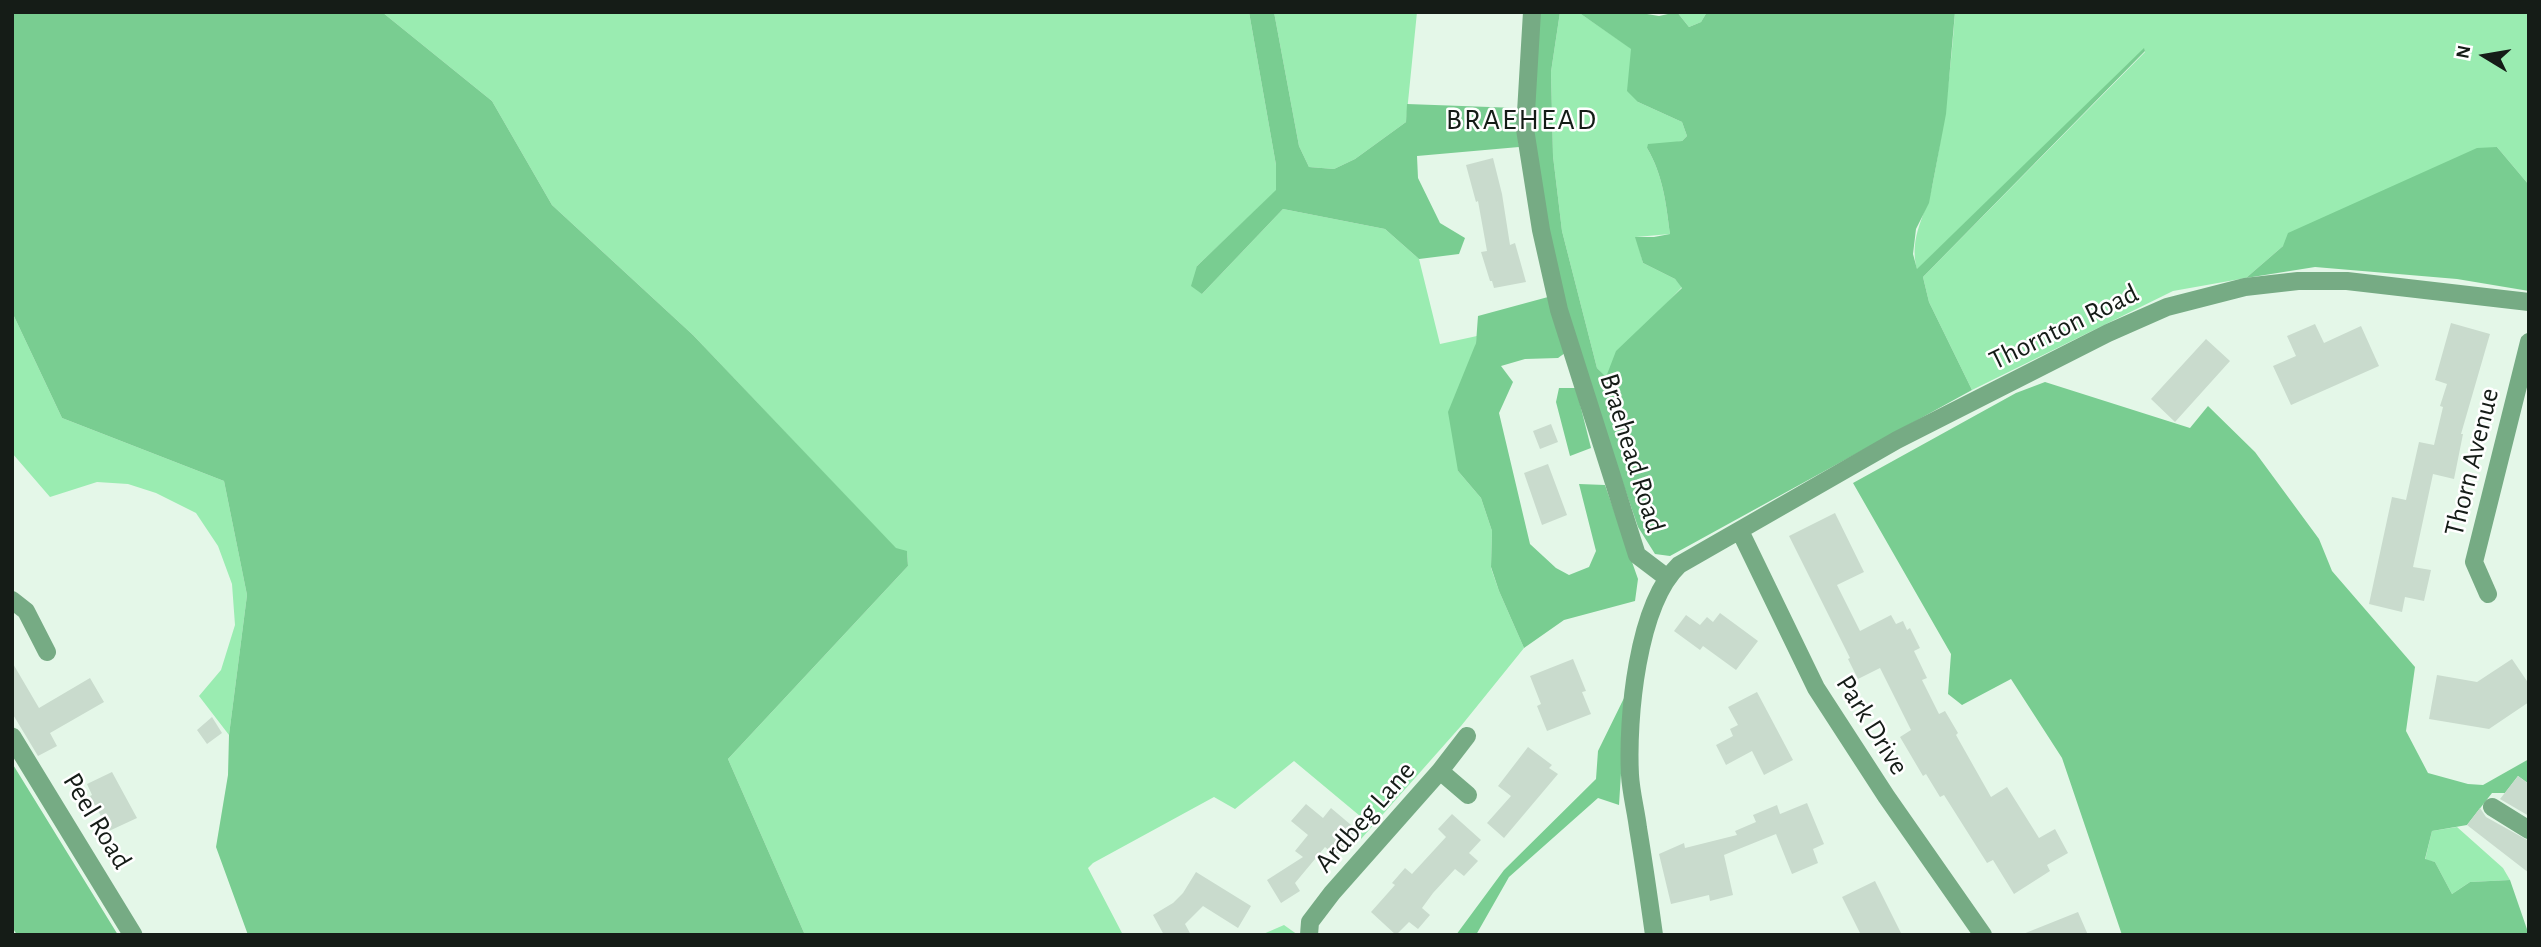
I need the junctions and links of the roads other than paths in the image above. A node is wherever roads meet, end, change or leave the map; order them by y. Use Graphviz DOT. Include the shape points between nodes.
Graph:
graph roads {
  1 [pos="1532,12"];
  2 [pos="2529,302"];
  3 [pos="2529,342"];
  4 [pos="1740,531"];
  5 [pos="1666,577"];
  6 [pos="2488,594"];
  7 [pos="12,600"];
  8 [pos="47,653"];
  9 [pos="1467,736"];
  10 [pos="12,737"];
  11 [pos="1440,771"];
  12 [pos="1468,795"];
  13 [pos="2492,807"];
  14 [pos="2529,830"];
  15 [pos="133,935"];
  16 [pos="1309,935"];
  17 [pos="1654,935"];
  18 [pos="1983,935"];
  1 -- 5 [label="street, Braehead Road" via="1525,129 1559,310 1637,555"];
  2 -- 4 [label="street, Thornton Road" via="2311,281 2245,287 2167,306 1896,440"];
  3 -- 6 [label="street, Thorn Avenue" via="2474,562"];
  4 -- 5 [label="street, Thornton Road"];
  4 -- 18 [label="street, Park Drive" via="1816,688"];
  5 -- 17 [label="street" via="1637,659 1631,736 1630,775"];
  7 -- 8 [label="street" via="26,611"];
  9 -- 11 [label="street, Ardbeg Lane"];
  10 -- 15 [label="street, Peel Road"];
  11 -- 12 [label="street"];
  11 -- 16 [label="street, Ardbeg Lane" via="1332,893 1310,922"];
  13 -- 14 [label="street"];
}
